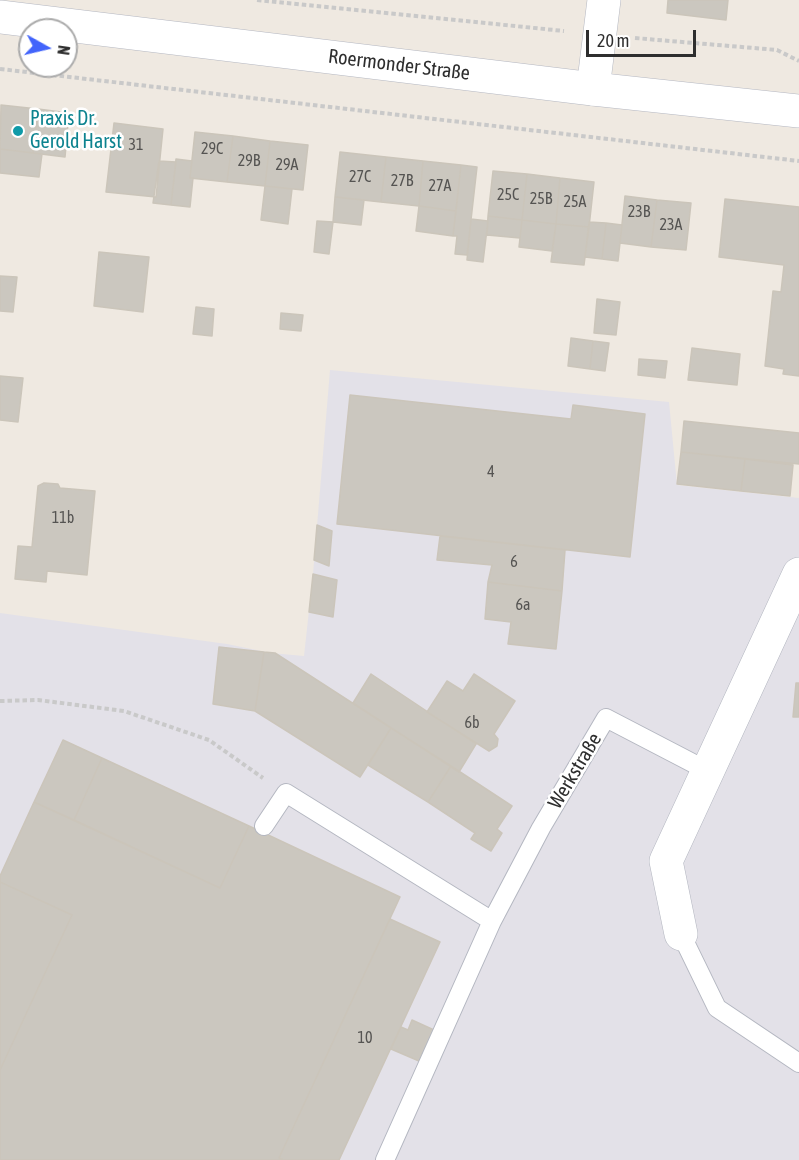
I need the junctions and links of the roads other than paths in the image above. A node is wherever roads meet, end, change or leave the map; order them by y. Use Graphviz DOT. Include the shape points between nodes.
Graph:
graph roads {
  1 [pos="604,0"];
  2 [pos="0,17"];
  3 [pos="593,89"];
  4 [pos="799,111"];
  5 [pos="799,574"];
  6 [pos="706,770"];
  7 [pos="264,826"];
  8 [pos="492,921"];
  9 [pos="681,934"];
  10 [pos="799,1064"];
  11 [pos="385,1160"];
  1 -- 3 [label="main road"];
  2 -- 3 [label="main road, Roermonder Straße"];
  3 -- 4 [label="main road, Roermonder Straße"];
  5 -- 6 [label="main road"];
  6 -- 8 [label="lane, Werkstraße" via="606,718"];
  6 -- 9 [label="main road" via="666,861"];
  7 -- 8 [label="lane" via="286,793"];
  8 -- 11 [label="lane"];
  9 -- 10 [label="lane" via="717,1008"];
}
